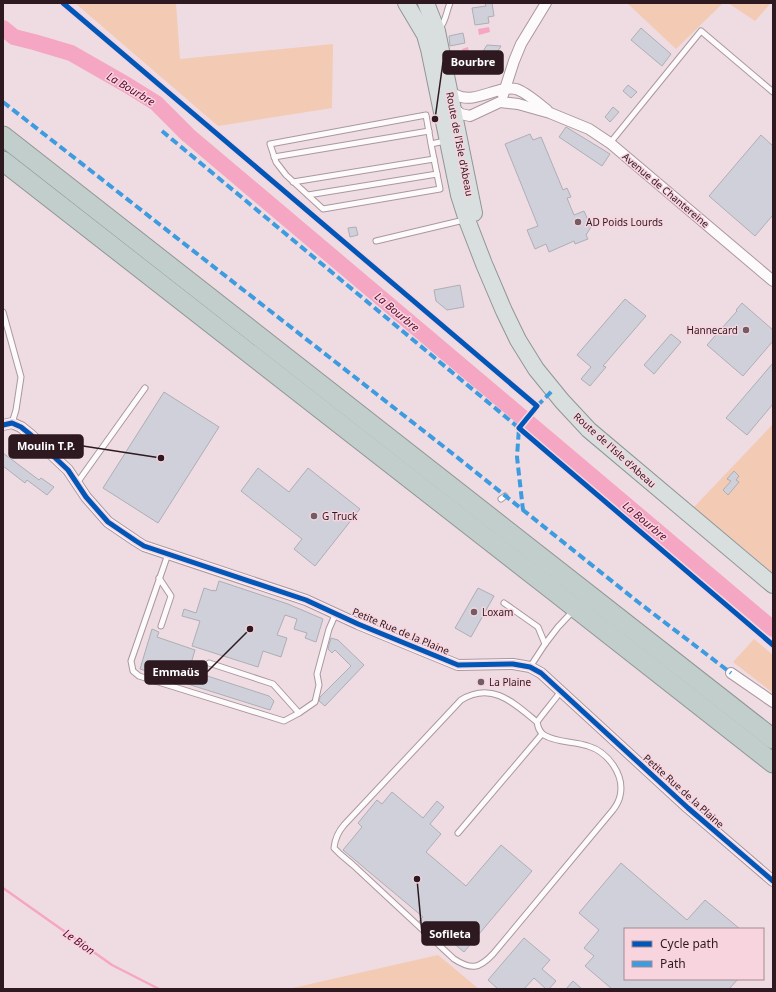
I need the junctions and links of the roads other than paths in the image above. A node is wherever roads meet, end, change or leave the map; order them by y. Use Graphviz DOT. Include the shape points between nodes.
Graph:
graph roads {
  1 [pos="406,3"];
  2 [pos="426,3"];
  3 [pos="450,3"];
  4 [pos="546,3"];
  5 [pos="431,33"];
  6 [pos="443,87"];
  7 [pos="505,89"];
  8 [pos="773,92"];
  9 [pos="465,98"];
  10 [pos="500,102"];
  11 [pos="453,108"];
  12 [pos="550,113"];
  13 [pos="470,116"];
  14 [pos="429,131"];
  15 [pos="3,136"];
  16 [pos="451,136"];
  17 [pos="610,143"];
  18 [pos="432,144"];
  19 [pos="274,157"];
  20 [pos="434,159"];
  21 [pos="3,161"];
  22 [pos="437,174"];
  23 [pos="293,182"];
  24 [pos="308,195"];
  25 [pos="471,219"];
  26 [pos="376,241"];
  27 [pos="773,281"];
  28 [pos="3,312"];
  29 [pos="145,388"];
  30 [pos="8,424"];
  31 [pos="77,483"];
  32 [pos="168,554"];
  33 [pos="159,578"];
  34 [pos="773,585"];
  35 [pos="504,603"];
  36 [pos="576,608"];
  37 [pos="336,613"];
  38 [pos="161,626"];
  39 [pos="544,644"];
  40 [pos="209,663"];
  41 [pos="530,668"];
  42 [pos="731,674"];
  43 [pos="561,691"];
  44 [pos="773,702"];
  45 [pos="299,713"];
  46 [pos="537,722"];
  47 [pos="542,734"];
  48 [pos="773,739"];
  49 [pos="773,764"];
  50 [pos="458,833"];
  51 [pos="773,881"];
  1 -- 5 [label="main road, Route de l'Isle d'Abeau"];
  2 -- 5 [label="main road, Route de l'Isle d'Abeau"];
  3 -- 5 [label="lane" via="441,27"];
  4 -- 7 [label="street" via="522,44"];
  5 -- 6 [label="main road, Route de l'Isle d'Abeau"];
  6 -- 9 [label="street"];
  6 -- 11 [label="main road, Route de l'Isle d'Abeau"];
  6 -- 16 [label="main road, Route de l'Isle d'Abeau"];
  7 -- 9 [label="street, Avenue de Chantereine"];
  7 -- 10 [label="street"];
  7 -- 12 [label="street, Avenue de Chantereine" via="517,89"];
  8 -- 17 [label="lane" via="701,32"];
  9 -- 11 [label="street, Avenue de Chantereine" via="457,101"];
  10 -- 12 [label="street, Avenue de Chantereine"];
  10 -- 13 [label="street"];
  11 -- 13 [label="street" via="461,114"];
  11 -- 16 [label="main road, Route de l'Isle d'Abeau"];
  12 -- 17 [label="street, Avenue de Chantereine" via="589,129"];
  13 -- 16 [label="street"];
  14 -- 18 [label="lane"];
  14 -- 19 [label="lane"];
  14 -- 19 [label="lane" via="426,115 270,144"];
  15 -- 48 [label="highway"];
  16 -- 18 [label="lane"];
  16 -- 25 [label="main road, Route de l'Isle d'Abeau"];
  17 -- 27 [label="street, Avenue de Chantereine"];
  18 -- 20 [label="lane"];
  19 -- 23 [label="lane"];
  20 -- 22 [label="lane"];
  20 -- 23 [label="lane"];
  21 -- 36 [label="highway"];
  22 -- 24 [label="lane"];
  22 -- 24 [label="lane" via="440,188 323,208"];
  23 -- 24 [label="lane"];
  25 -- 26 [label="lane"];
  25 -- 34 [label="main road, Route de l'Isle d'Abeau" via="484,264 518,340 536,369 562,401 589,430"];
  28 -- 30 [label="lane" via="20,377 16,410"];
  29 -- 31 [label="lane"];
  30 -- 31 [label="street, Petite Rue de la Plaine" via="21,427 31,435 68,470"];
  31 -- 32 [label="street, Petite Rue de la Plaine" via="108,522 144,546"];
  32 -- 33 [label="lane"];
  32 -- 37 [label="street, Petite Rue de la Plaine" via="306,600"];
  33 -- 38 [label="lane" via="171,596"];
  33 -- 45 [label="lane" via="131,661 133,671 139,676 284,721"];
  35 -- 39 [label="lane" via="538,627"];
  36 -- 39 [label="lane"];
  36 -- 49 [label="highway"];
  37 -- 41 [label="street, Petite Rue de la Plaine" via="458,665 513,664"];
  37 -- 45 [label="lane" via="317,674 319,685 316,702"];
  39 -- 41 [label="lane"];
  40 -- 45 [label="lane" via="273,684"];
  41 -- 43 [label="street, Petite Rue de la Plaine" via="541,673"];
  42 -- 44 [label="street"];
  43 -- 46 [label="lane"];
  43 -- 51 [label="street, Petite Rue de la Plaine" via="688,808"];
  46 -- 47 [label="lane"];
  46 -- 47 [label="lane" via="508,699 496,694 486,693 461,700 344,825 335,839 334,848 340,854 454,959 469,967 484,963 494,954 613,810 620,796 618,773 606,757 589,746"];
  47 -- 50 [label="lane"];
}
